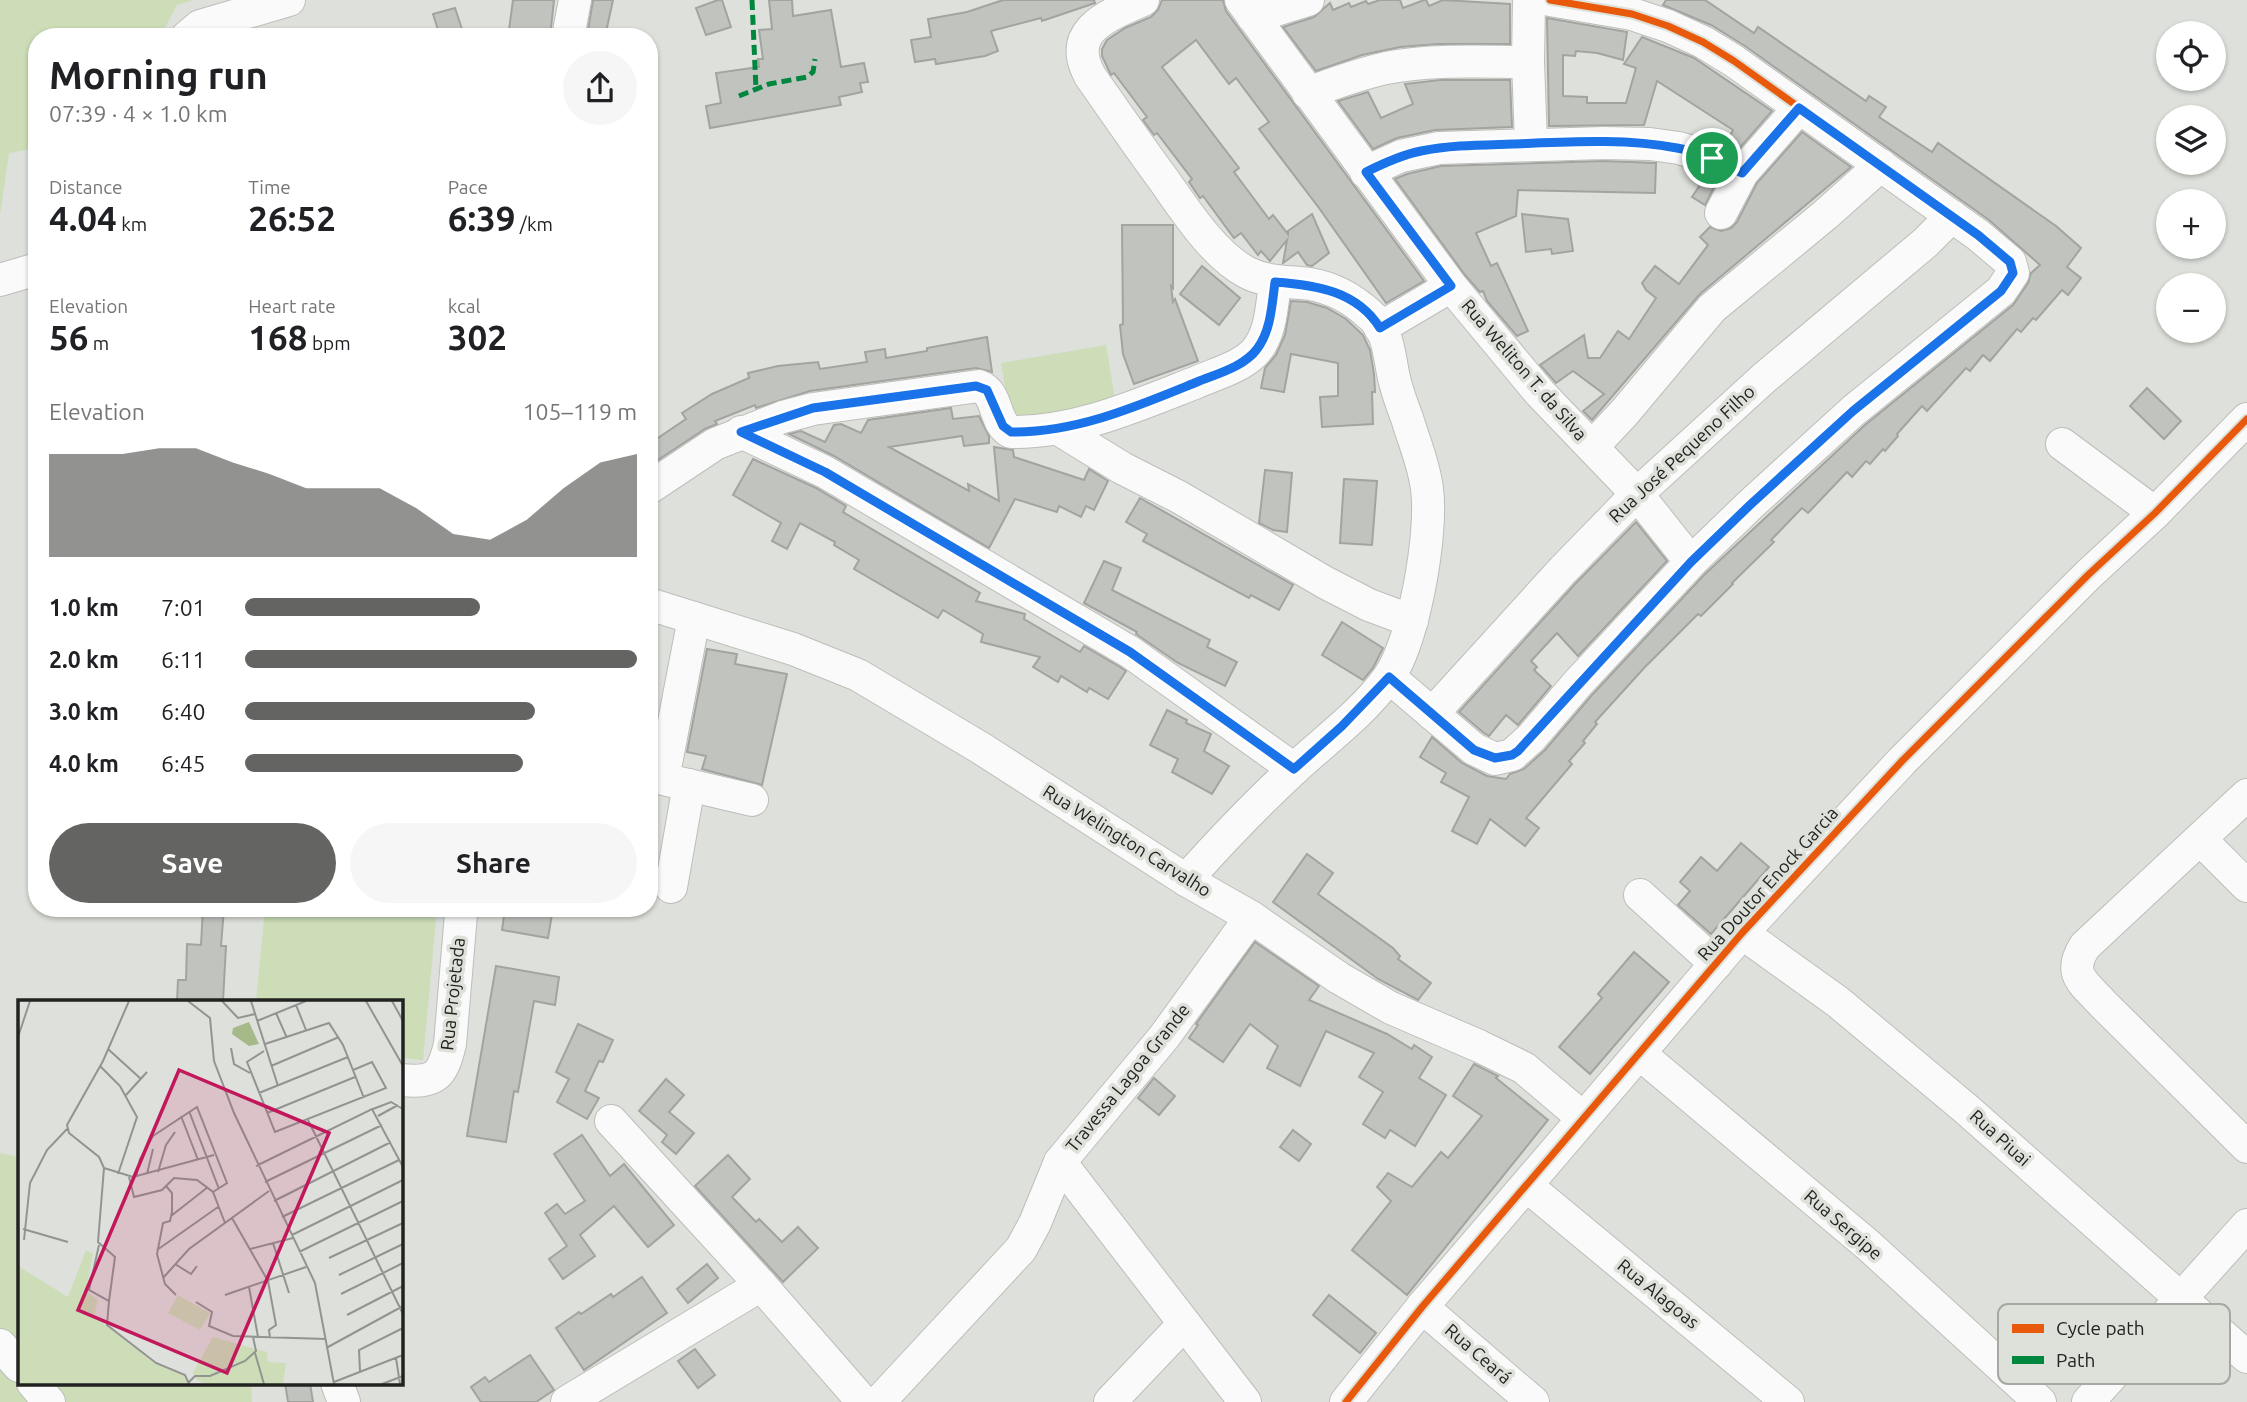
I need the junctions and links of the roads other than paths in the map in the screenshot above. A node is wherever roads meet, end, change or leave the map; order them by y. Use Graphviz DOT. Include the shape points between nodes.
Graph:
graph roads {
  1 [pos="289,0"];
  2 [pos="575,0"];
  3 [pos="1143,0"];
  4 [pos="1308,0"];
  5 [pos="1529,0"];
  6 [pos="1550,0"];
  7 [pos="1247,8"];
  8 [pos="198,28"];
  9 [pos="570,28"];
  10 [pos="1528,62"];
  11 [pos="1308,93"];
  12 [pos="1799,108"];
  13 [pos="1531,143"];
  14 [pos="1881,165"];
  15 [pos="1366,172"];
  16 [pos="1742,173"];
  17 [pos="1721,213"];
  18 [pos="1952,216"];
  19 [pos="28,272"];
  20 [pos="0,280"];
  21 [pos="1275,282"];
  22 [pos="1451,286"];
  23 [pos="1380,328"];
  24 [pos="2247,419"];
  25 [pos="1057,428"];
  26 [pos="741,432"];
  27 [pos="2062,444"];
  28 [pos="1592,447"];
  29 [pos="658,482"];
  30 [pos="1637,494"];
  31 [pos="2155,513"];
  32 [pos="1691,562"];
  33 [pos="658,607"];
  34 [pos="694,618"];
  35 [pos="1412,621"];
  36 [pos="1389,677"];
  37 [pos="1432,713"];
  38 [pos="1294,769"];
  39 [pos="689,785"];
  40 [pos="2247,795"];
  41 [pos="752,800"];
  42 [pos="2201,840"];
  43 [pos="1186,880"];
  44 [pos="2247,886"];
  45 [pos="671,887"];
  46 [pos="1640,895"];
  47 [pos="461,917"];
  48 [pos="1251,917"];
  49 [pos="1742,933"];
  50 [pos="1716,964"];
  51 [pos="1640,1054"];
  52 [pos="402,1080"];
  53 [pos="1583,1118"];
  54 [pos="611,1121"];
  55 [pos="2247,1147"];
  56 [pos="1060,1162"];
  57 [pos="1527,1186"];
  58 [pos="2247,1225"];
  59 [pos="761,1285"];
  60 [pos="2181,1300"];
  61 [pos="2177,1304"];
  62 [pos="2186,1304"];
  63 [pos="1422,1307"];
  64 [pos="1184,1324"];
  65 [pos="2230,1342"];
  66 [pos="0,1345"];
  67 [pos="2247,1357"];
  68 [pos="1998,1364"];
  69 [pos="18,1365"];
  70 [pos="34,1384"];
  71 [pos="337,1384"];
  72 [pos="2020,1384"];
  73 [pos="2104,1384"];
  74 [pos="50,1402"];
  75 [pos="344,1402"];
  76 [pos="567,1402"];
  77 [pos="863,1402"];
  78 [pos="879,1402"];
  79 [pos="1110,1402"];
  80 [pos="1245,1402"];
  81 [pos="1346,1402"];
  82 [pos="1534,1402"];
  83 [pos="1788,1402"];
  84 [pos="2040,1402"];
  85 [pos="2088,1402"];
  1 -- 8 [label="street"];
  2 -- 9 [label="street"];
  3 -- 21 [label="street" via="1093,28 1082,46 1090,76 1202,230 1237,267"];
  4 -- 7 [label="street"];
  5 -- 10 [label="street"];
  6 -- 12 [label="street" via="1632,14 1668,26 1734,61"];
  7 -- 11 [label="street, Rua Weliton T. da Silva"];
  10 -- 11 [label="street" via="1414,64"];
  10 -- 13 [label="street"];
  11 -- 15 [label="street, Rua Weliton T. da Silva"];
  12 -- 14 [label="street"];
  12 -- 16 [label="street"];
  13 -- 15 [label="street" via="1420,151"];
  13 -- 16 [label="street" via="1679,148"];
  14 -- 18 [label="street"];
  14 -- 28 [label="street" via="1712,308"];
  15 -- 22 [label="street, Rua Weliton T. da Silva"];
  16 -- 17 [label="street"];
  18 -- 30 [label="street, Rua José Pequeno Filho" via="1773,369"];
  18 -- 32 [label="street" via="2010,262 2013,273 2001,291 1844,419"];
  19 -- 20 [label="street"];
  21 -- 23 [label="street" via="1330,289 1361,307"];
  21 -- 25 [label="street" via="1265,335 1241,363 1126,410"];
  22 -- 23 [label="street"];
  22 -- 28 [label="street, Rua Weliton T. da Silva" via="1540,393"];
  23 -- 35 [label="street" via="1427,488 1426,547"];
  24 -- 31 [label="street, Rua Doutor Enock Garcia"];
  25 -- 26 [label="street" via="1009,432 987,390 976,386 813,408"];
  25 -- 35 [label="street" via="1326,583"];
  26 -- 29 [label="street"];
  26 -- 38 [label="street" via="825,472 1130,652"];
  27 -- 31 [label="street"];
  28 -- 30 [label="street, Rua Weliton T. da Silva"];
  30 -- 32 [label="street, Rua Weliton T. da Silva"];
  30 -- 37 [label="street, Rua José Pequeno Filho"];
  31 -- 49 [label="street, Rua Doutor Enock Garcia" via="1902,761"];
  32 -- 37 [label="street" via="1512,755 1488,757"];
  33 -- 34 [label="street, Rua Welington Carvalho"];
  34 -- 39 [label="street" via="663,779"];
  34 -- 43 [label="street, Rua Welington Carvalho" via="858,674"];
  35 -- 36 [label="street"];
  36 -- 37 [label="street"];
  36 -- 38 [label="street"];
  38 -- 43 [label="street"];
  39 -- 41 [label="street"];
  39 -- 45 [label="street"];
  40 -- 42 [label="street"];
  42 -- 44 [label="street"];
  42 -- 55 [label="street" via="2085,946 2076,967 2102,1003"];
  43 -- 48 [label="street, Rua Welington Carvalho"];
  46 -- 50 [label="street"];
  47 -- 52 [label="street, Rua Projetada" via="446,1061 439,1075 430,1080"];
  48 -- 53 [label="street, Rua Welington Carvalho" via="1391,1008 1524,1068"];
  48 -- 56 [label="street, Travessa Lagoa Grande" via="1164,1037"];
  49 -- 50 [label="street, Rua Doutor Enock Garcia"];
  49 -- 60 [label="street, Rua Piuai" via="1838,1002 1955,1099"];
  50 -- 51 [label="street, Rua Doutor Enock Garcia"];
  51 -- 53 [label="street, Rua Doutor Enock Garcia"];
  51 -- 68 [label="street, Rua Sergipe" via="1868,1245"];
  53 -- 57 [label="street, Rua Doutor Enock Garcia"];
  54 -- 59 [label="street"];
  56 -- 64 [label="street"];
  56 -- 78 [label="street, Travessa Lagoa Grande" via="1021,1249"];
  57 -- 63 [label="street, Rua Doutor Enock Garcia"];
  57 -- 83 [label="street, Rua Alagoas"];
  58 -- 60 [label="street"];
  59 -- 76 [label="street"];
  59 -- 77 [label="street"];
  60 -- 61 [label="street"];
  60 -- 62 [label="street, Rua Piuai"];
  63 -- 81 [label="street, Rua Doutor Enock Garcia"];
  63 -- 82 [label="street, Rua Ceará"];
  64 -- 79 [label="street"];
  64 -- 80 [label="street"];
  65 -- 67 [label="street, Rua Piuai"];
  66 -- 69 [label="street"];
  70 -- 74 [label="street"];
  71 -- 75 [label="street"];
  72 -- 84 [label="street, Rua Sergipe"];
  73 -- 85 [label="street"];
}
